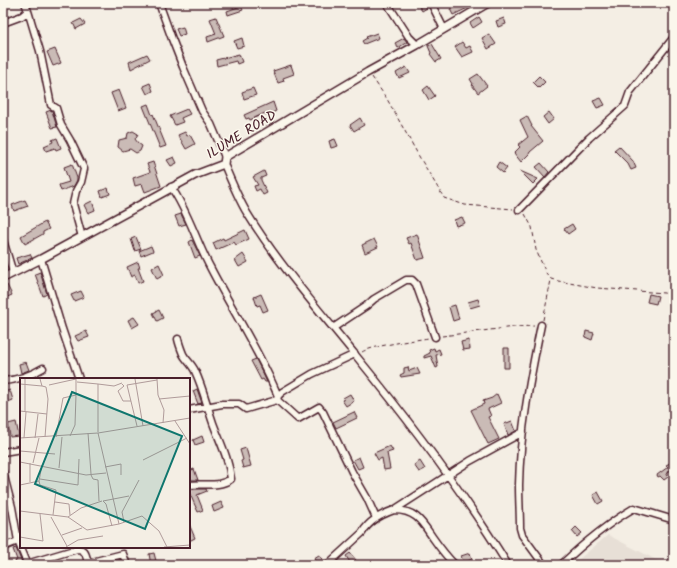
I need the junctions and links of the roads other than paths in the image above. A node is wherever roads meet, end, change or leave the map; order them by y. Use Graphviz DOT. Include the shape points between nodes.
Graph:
graph roads {
  1 [pos="25,3"];
  2 [pos="159,3"];
  3 [pos="387,3"];
  4 [pos="431,3"];
  5 [pos="488,3"];
  6 [pos="28,11"];
  7 [pos="3,23"];
  8 [pos="444,29"];
  9 [pos="674,37"];
  10 [pos="417,45"];
  11 [pos="224,161"];
  12 [pos="171,187"];
  13 [pos="519,210"];
  14 [pos="82,237"];
  15 [pos="3,240"];
  16 [pos="41,259"];
  17 [pos="13,273"];
  18 [pos="3,278"];
  19 [pos="541,326"];
  20 [pos="333,328"];
  21 [pos="435,337"];
  22 [pos="178,339"];
  23 [pos="356,356"];
  24 [pos="43,368"];
  25 [pos="20,378"];
  26 [pos="21,378"];
  27 [pos="79,378"];
  28 [pos="3,381"];
  29 [pos="277,398"];
  30 [pos="208,407"];
  31 [pos="190,410"];
  32 [pos="523,432"];
  33 [pos="20,449"];
  34 [pos="3,452"];
  35 [pos="3,472"];
  36 [pos="447,475"];
  37 [pos="190,485"];
  38 [pos="394,510"];
  39 [pos="376,518"];
  40 [pos="674,520"];
  41 [pos="19,529"];
  42 [pos="18,541"];
  43 [pos="20,546"];
  44 [pos="3,547"];
  45 [pos="21,548"];
  46 [pos="127,565"];
  47 [pos="327,565"];
  48 [pos="455,565"];
  49 [pos="508,565"];
  50 [pos="544,565"];
  51 [pos="561,565"];
  1 -- 6 [label="street"];
  2 -- 11 [label="street" via="202,111 211,124"];
  3 -- 10 [label="street" via="409,38"];
  4 -- 8 [label="street"];
  5 -- 8 [label="street, ILUME ROAD"];
  6 -- 7 [label="street"];
  6 -- 14 [label="street" via="40,51 51,105 56,108 61,125 84,169 73,204"];
  8 -- 10 [label="street, ILUME ROAD"];
  9 -- 13 [label="street" via="630,92 625,106 589,138"];
  10 -- 11 [label="street, ILUME ROAD" via="368,72"];
  11 -- 12 [label="street, ILUME ROAD"];
  11 -- 20 [label="street" via="247,212 274,253"];
  12 -- 14 [label="street, ILUME ROAD"];
  12 -- 29 [label="street" via="209,266 255,347"];
  14 -- 16 [label="street, ILUME ROAD"];
  15 -- 17 [label="street"];
  16 -- 17 [label="street, ILUME ROAD"];
  16 -- 27 [label="street"];
  17 -- 18 [label="street, ILUME ROAD"];
  19 -- 32 [label="street"];
  20 -- 21 [label="street" via="374,299 406,280 412,280 416,284"];
  20 -- 23 [label="street"];
  22 -- 30 [label="street" via="183,354 195,371"];
  23 -- 29 [label="street" via="312,374"];
  23 -- 36 [label="street"];
  24 -- 26 [label="street"];
  25 -- 28 [label="street"];
  29 -- 30 [label="street" via="246,409 239,404"];
  29 -- 39 [label="street" via="298,419 319,407"];
  30 -- 31 [label="street"];
  30 -- 37 [label="street" via="227,458 231,479 226,483 211,486"];
  32 -- 36 [label="street" via="494,446"];
  32 -- 50 [label="street" via="519,486 520,528 522,535"];
  33 -- 34 [label="street"];
  35 -- 41 [label="street"];
  36 -- 38 [label="street"];
  36 -- 49 [label="street"];
  38 -- 39 [label="street"];
  38 -- 48 [label="street" via="414,515 420,520"];
  39 -- 47 [label="street"];
  40 -- 51 [label="street" via="634,508 587,540"];
  41 -- 42 [label="street"];
  42 -- 43 [label="street"];
  42 -- 44 [label="street"];
  45 -- 46 [label="street" via="27,563 30,564 82,549 88,563 123,554"];
}
